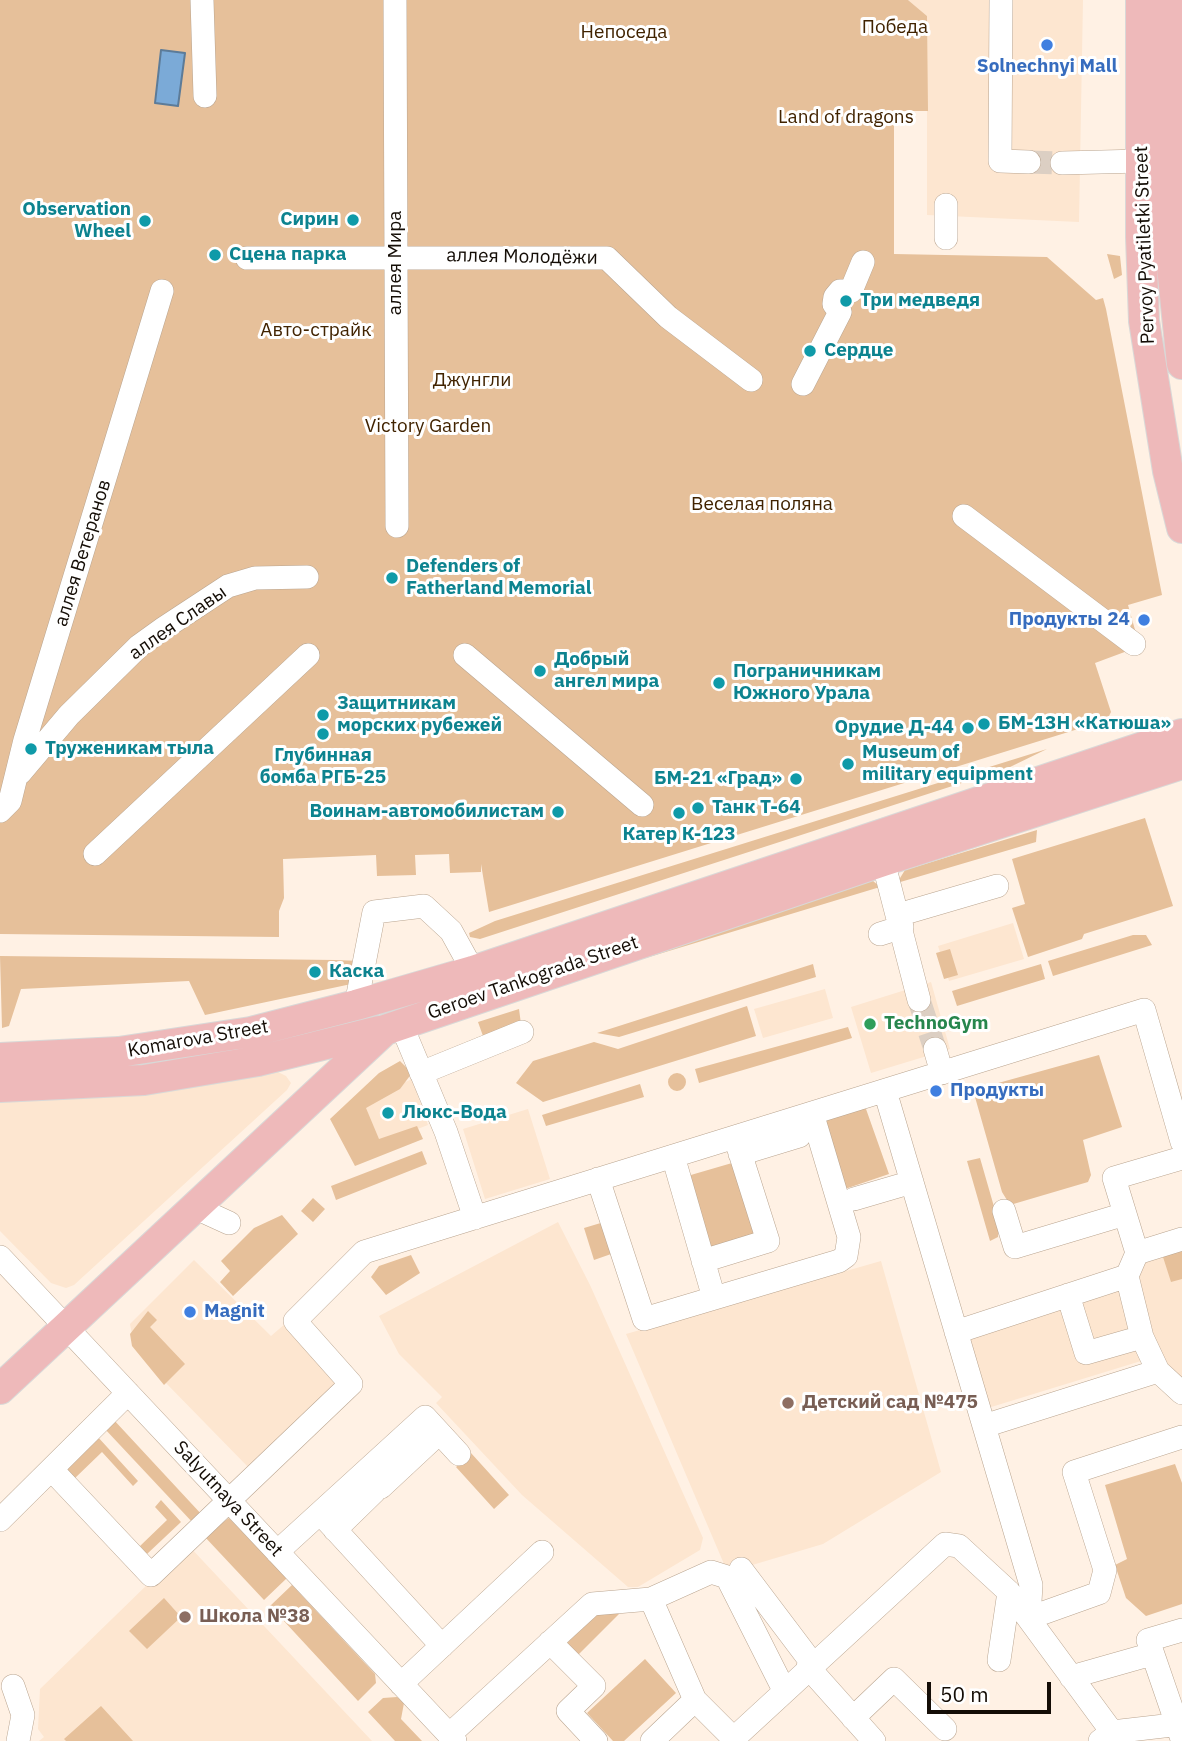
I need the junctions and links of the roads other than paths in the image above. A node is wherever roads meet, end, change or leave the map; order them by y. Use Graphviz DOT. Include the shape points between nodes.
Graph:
graph roads {
  1 [pos="202,0"];
  2 [pos="395,0"];
  3 [pos="1001,0"];
  4 [pos="1141,0"];
  5 [pos="1169,0"];
  6 [pos="205,96"];
  7 [pos="1177,152"];
  8 [pos="1141,161"];
  9 [pos="1029,162"];
  10 [pos="1062,163"];
  11 [pos="946,205"];
  12 [pos="946,238"];
  13 [pos="396,256"];
  14 [pos="247,258"];
  15 [pos="863,262"];
  16 [pos="162,291"];
  17 [pos="1182,364"];
  18 [pos="751,380"];
  19 [pos="803,384"];
  20 [pos="964,516"];
  21 [pos="397,526"];
  22 [pos="1182,528"];
  23 [pos="307,577"];
  24 [pos="1134,644"];
  25 [pos="308,655"];
  26 [pos="466,655"];
  27 [pos="1182,734"];
  28 [pos="1182,764"];
  29 [pos="15,778"];
  30 [pos="642,805"];
  31 [pos="0,811"];
  32 [pos="95,854"];
  33 [pos="883,861"];
  34 [pos="997,886"];
  35 [pos="900,921"];
  36 [pos="880,934"];
  37 [pos="473,971"];
  38 [pos="392,995"];
  39 [pos="919,999"];
  40 [pos="356,1005"];
  41 [pos="393,1027"];
  42 [pos="522,1032"];
  43 [pos="935,1049"];
  44 [pos="0,1058"];
  45 [pos="421,1073"];
  46 [pos="942,1073"];
  47 [pos="0,1087"];
  48 [pos="885,1091"];
  49 [pos="812,1113"];
  50 [pos="799,1136"];
  51 [pos="1182,1142"];
  52 [pos="738,1146"];
  53 [pos="673,1156"];
  54 [pos="1182,1158"];
  55 [pos="598,1180"];
  56 [pos="912,1182"];
  57 [pos="853,1199"];
  58 [pos="194,1207"];
  59 [pos="1004,1211"];
  60 [pos="1125,1214"];
  61 [pos="475,1218"];
  62 [pos="229,1223"];
  63 [pos="1182,1239"];
  64 [pos="1137,1253"];
  65 [pos="0,1257"];
  66 [pos="703,1261"];
  67 [pos="1127,1276"];
  68 [pos="1068,1295"];
  69 [pos="715,1298"];
  70 [pos="66,1327"];
  71 [pos="956,1332"];
  72 [pos="1142,1337"];
  73 [pos="1158,1371"];
  74 [pos="0,1388"];
  75 [pos="128,1393"];
  76 [pos="1182,1393"];
  77 [pos="984,1426"];
  78 [pos="439,1433"];
  79 [pos="1182,1437"];
  80 [pos="458,1454"];
  81 [pos="52,1470"];
  82 [pos="229,1500"];
  83 [pos="0,1520"];
  84 [pos="327,1522"];
  85 [pos="278,1552"];
  86 [pos="542,1552"];
  87 [pos="740,1577"];
  88 [pos="1009,1592"];
  89 [pos="651,1599"];
  90 [pos="1029,1618"];
  91 [pos="1182,1630"];
  92 [pos="550,1642"];
  93 [pos="442,1646"];
  94 [pos="1153,1654"];
  95 [pos="999,1660"];
  96 [pos="810,1665"];
  97 [pos="1072,1677"];
  98 [pos="401,1684"];
  99 [pos="13,1686"];
  100 [pos="784,1690"];
  101 [pos="695,1700"];
  102 [pos="853,1718"];
  103 [pos="945,1729"];
  104 [pos="1180,1730"];
  105 [pos="1106,1737"];
  106 [pos="452,1738"];
  107 [pos="733,1740"];
  108 [pos="18,1741"];
  109 [pos="596,1741"];
  110 [pos="652,1741"];
  111 [pos="874,1741"];
  1 -- 6 [label="street"];
  2 -- 13 [label="street, аллея Мира"];
  3 -- 9 [label="street" via="1000,161"];
  4 -- 8 [label="main road, Pervoy Pyatiletki Street"];
  5 -- 7 [label="main road, Pervoy Pyatiletki Street"];
  7 -- 17 [label="main road, Pervoy Pyatiletki Street" via="1171,257"];
  8 -- 10 [label="street"];
  8 -- 22 [label="main road, Pervoy Pyatiletki Street" via="1144,321"];
  11 -- 12 [label="street"];
  13 -- 14 [label="street, аллея Молодёжи"];
  13 -- 18 [label="street, аллея Молодёжи" via="607,258 678,326"];
  13 -- 21 [label="street, аллея Мира"];
  15 -- 19 [label="street" via="851,291 840,291 835,297 840,312"];
  16 -- 29 [label="street, аллея Ветеранов"];
  20 -- 24 [label="street"];
  23 -- 29 [label="street, аллея Славы" via="255,578 228,586 164,628 139,646 69,715"];
  25 -- 32 [label="street"];
  26 -- 30 [label="street"];
  27 -- 37 [label="main road, Geroev Tankograda Street"];
  28 -- 33 [label="main road, Geroev Tankograda Street"];
  29 -- 31 [label="street, аллея Ветеранов" via="10,802"];
  33 -- 35 [label="street"];
  33 -- 41 [label="main road, Geroev Tankograda Street"];
  34 -- 35 [label="street"];
  35 -- 36 [label="street"];
  35 -- 39 [label="street"];
  37 -- 38 [label="main road, Geroev Tankograda Street"];
  37 -- 40 [label="street" via="450,930 424,906 374,912"];
  38 -- 40 [label="main road, Komarova Street"];
  38 -- 41 [label="main road"];
  40 -- 44 [label="main road, Komarova Street" via="251,1032 132,1050"];
  41 -- 45 [label="street"];
  41 -- 47 [label="main road, Komarova Street" via="258,1061 144,1080"];
  41 -- 58 [label="main road, Geroev Tankograda Street"];
  42 -- 45 [label="street"];
  43 -- 46 [label="street"];
  45 -- 61 [label="street"];
  46 -- 48 [label="street"];
  46 -- 51 [label="street" via="1144,1010"];
  48 -- 49 [label="street"];
  48 -- 56 [label="street"];
  49 -- 52 [label="street"];
  49 -- 69 [label="street" via="847,1228 846,1256"];
  50 -- 52 [label="street"];
  52 -- 53 [label="street"];
  52 -- 66 [label="street" via="768,1241"];
  53 -- 55 [label="street"];
  53 -- 66 [label="street"];
  54 -- 60 [label="street" via="1114,1178"];
  55 -- 61 [label="street"];
  55 -- 69 [label="street" via="644,1319"];
  56 -- 57 [label="street"];
  56 -- 71 [label="street"];
  58 -- 62 [label="street"];
  58 -- 70 [label="main road, Geroev Tankograda Street"];
  59 -- 60 [label="street" via="1015,1247"];
  60 -- 64 [label="street"];
  61 -- 82 [label="street" via="364,1252 295,1321 351,1384"];
  63 -- 64 [label="street"];
  64 -- 67 [label="street"];
  65 -- 70 [label="street, Salyutnaya Street"];
  66 -- 69 [label="street"];
  67 -- 68 [label="street"];
  67 -- 72 [label="street"];
  68 -- 71 [label="street"];
  68 -- 72 [label="street" via="1086,1353"];
  70 -- 74 [label="main road, Geroev Tankograda Street"];
  70 -- 75 [label="street, Salyutnaya Street"];
  71 -- 77 [label="street"];
  72 -- 73 [label="street"];
  73 -- 76 [label="street"];
  73 -- 77 [label="street"];
  75 -- 81 [label="street"];
  75 -- 82 [label="street, Salyutnaya Street"];
  77 -- 90 [label="street" via="1031,1585"];
  78 -- 80 [label="street"];
  78 -- 84 [label="street" via="378,1489"];
  78 -- 84 [label="street" via="425,1417"];
  79 -- 90 [label="street" via="1074,1472 1105,1570 1099,1593"];
  81 -- 82 [label="street" via="151,1575"];
  81 -- 83 [label="street"];
  82 -- 85 [label="street, Salyutnaya Street"];
  84 -- 85 [label="street"];
  84 -- 93 [label="street"];
  85 -- 98 [label="street, Salyutnaya Street"];
  86 -- 93 [label="street"];
  87 -- 89 [label="street" via="711,1572"];
  87 -- 96 [label="street"];
  87 -- 100 [label="street"];
  88 -- 90 [label="street"];
  88 -- 95 [label="street"];
  88 -- 96 [label="street" via="958,1546 945,1544"];
  89 -- 92 [label="street" via="592,1604"];
  89 -- 101 [label="street"];
  90 -- 97 [label="street"];
  91 -- 94 [label="street" via="1148,1640"];
  92 -- 106 [label="street"];
  92 -- 109 [label="street" via="594,1686 568,1711"];
  93 -- 98 [label="street"];
  94 -- 97 [label="street"];
  94 -- 104 [label="street"];
  96 -- 100 [label="street"];
  96 -- 102 [label="street"];
  97 -- 105 [label="street"];
  98 -- 106 [label="street, Salyutnaya Street"];
  99 -- 108 [label="street" via="23,1715"];
  100 -- 107 [label="street"];
  101 -- 107 [label="street"];
  101 -- 110 [label="street"];
  102 -- 103 [label="street" via="894,1679"];
  102 -- 111 [label="street"];
  104 -- 105 [label="street"];
}
